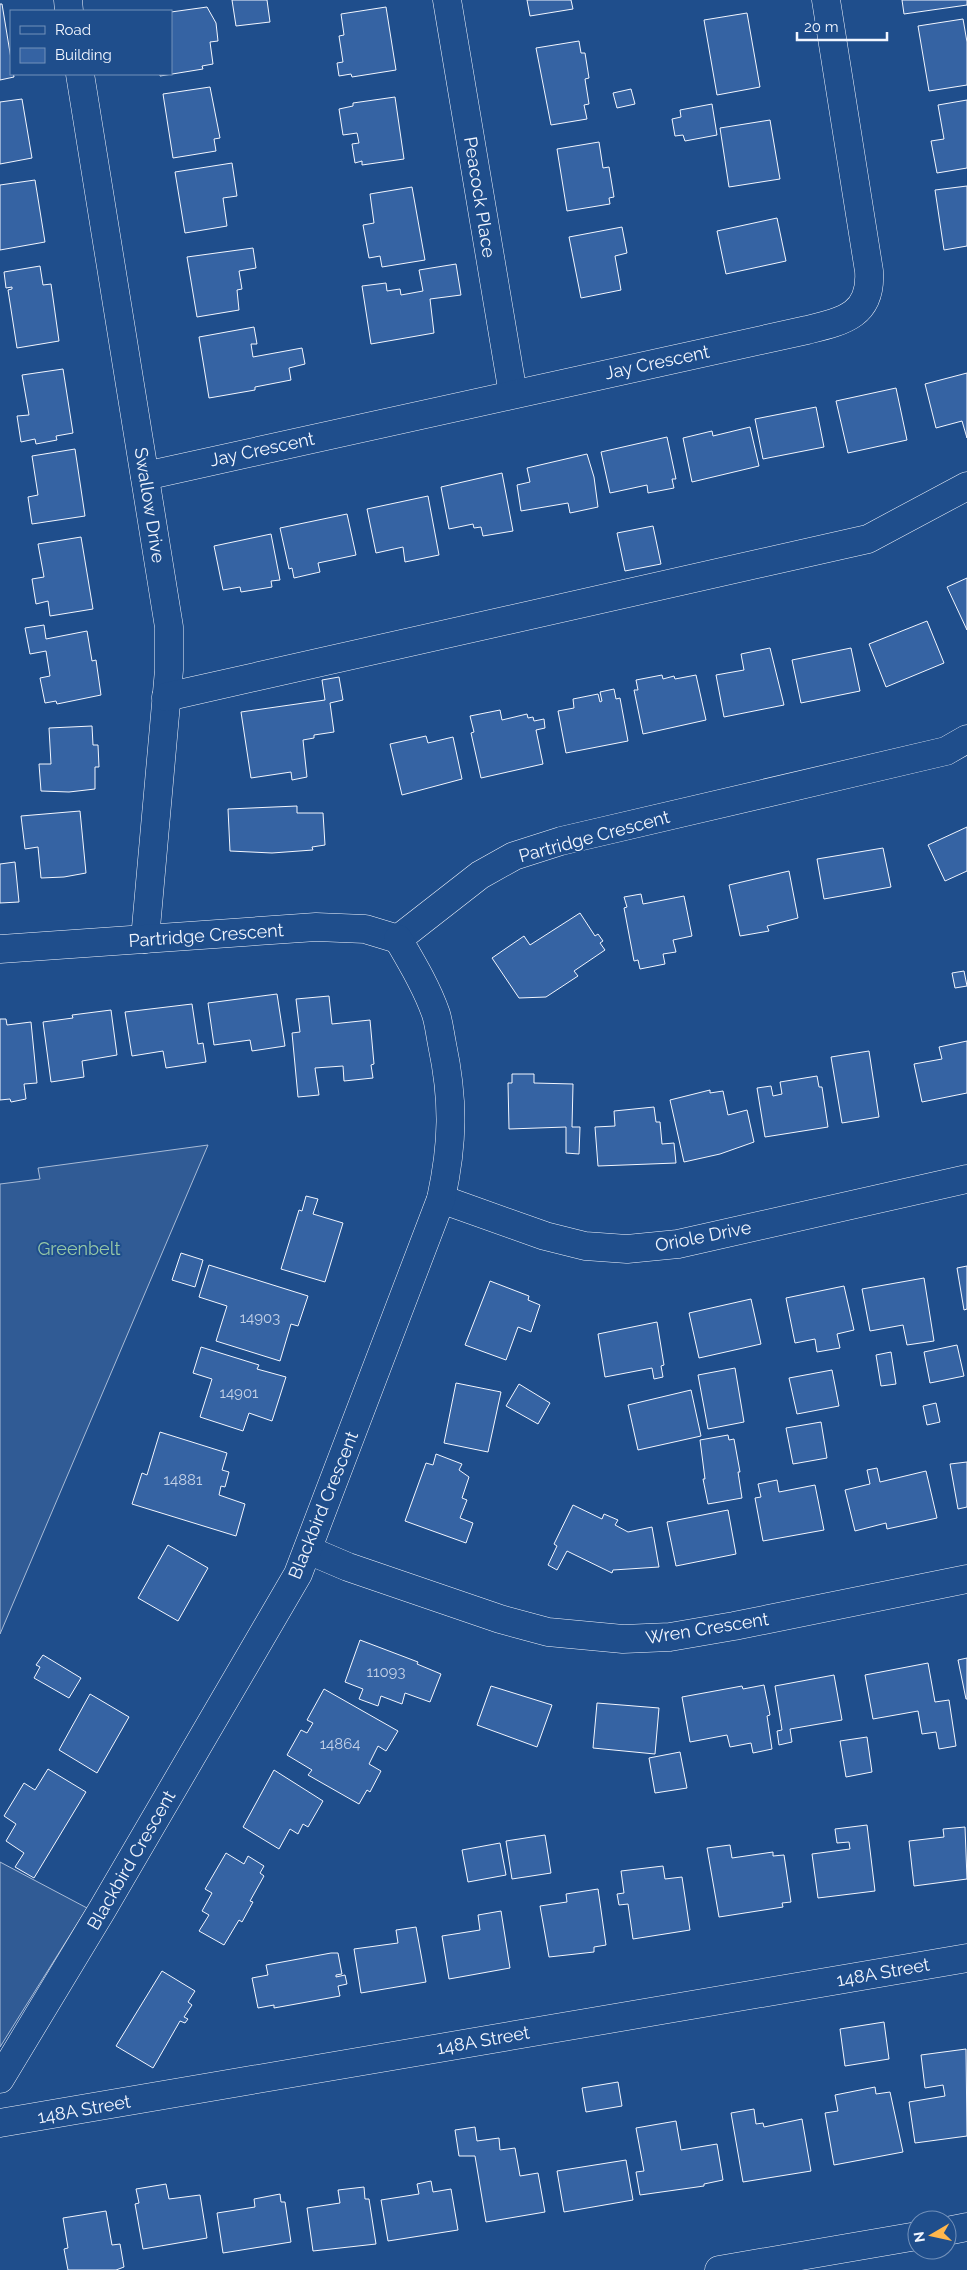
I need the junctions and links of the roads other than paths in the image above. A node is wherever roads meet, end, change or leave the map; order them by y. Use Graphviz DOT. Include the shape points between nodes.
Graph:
graph roads {
  1 [pos="447,0"];
  2 [pos="826,0"];
  3 [pos="80,75"];
  4 [pos="513,394"];
  5 [pos="145,476"];
  6 [pos="967,486"];
  7 [pos="166,697"];
  8 [pos="967,740"];
  9 [pos="145,939"];
  10 [pos="398,939"];
  11 [pos="0,949"];
  12 [pos="967,1179"];
  13 [pos="441,1199"];
  14 [pos="308,1550"];
  15 [pos="967,1579"];
  16 [pos="967,1958"];
  17 [pos="0,2079"];
  18 [pos="0,2123"];
  19 [pos="907,2238"];
  20 [pos="719,2270"];
  1 -- 4 [label="street, Peacock Place"];
  2 -- 4 [label="street, Jay Crescent" via="869,271 870,286 858,311 833,324"];
  3 -- 5 [label="street, Swallow Drive"];
  4 -- 5 [label="street, Jay Crescent"];
  5 -- 7 [label="street, Swallow Drive" via="169,627 170,670"];
  6 -- 7 [label="street" via="868,540"];
  7 -- 9 [label="street, Swallow Drive"];
  8 -- 10 [label="street, Partridge Crescent" via="946,750 561,841 514,856 480,875"];
  9 -- 10 [label="street, Partridge Crescent" via="316,927 365,929"];
  9 -- 11 [label="street, Partridge Crescent"];
  10 -- 13 [label="street, Blackbird Crescent" via="436,1014 445,1058 452,1111 450,1156"];
  12 -- 13 [label="street, Oriole Drive" via="678,1244 627,1249 585,1246 545,1236"];
  13 -- 14 [label="street, Blackbird Crescent"];
  14 -- 15 [label="street, Wren Crescent" via="500,1620 548,1632 623,1639 670,1637 725,1628"];
  14 -- 17 [label="street, Blackbird Crescent" via="298,1574"];
  16 -- 18 [label="street, 148A Street"];
  19 -- 20 [label="street"];
}
